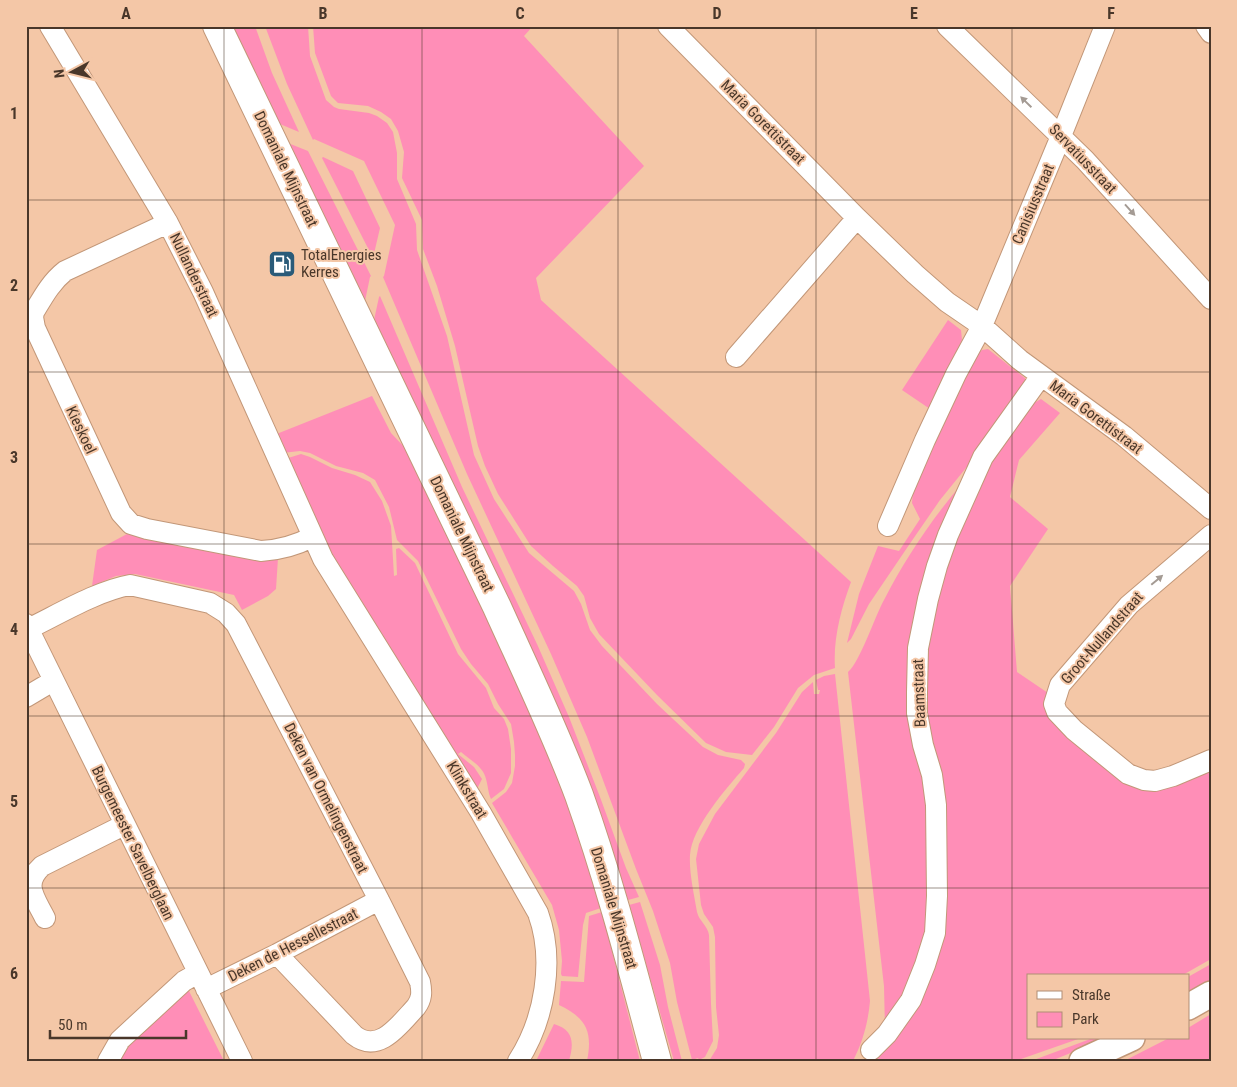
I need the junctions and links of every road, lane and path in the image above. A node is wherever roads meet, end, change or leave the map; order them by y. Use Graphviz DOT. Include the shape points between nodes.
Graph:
graph roads {
  1 [pos="50,26"];
  2 [pos="217,26"];
  3 [pos="668,26"];
  4 [pos="947,26"];
  5 [pos="1105,26"];
  6 [pos="1206,26"];
  7 [pos="1211,33"];
  8 [pos="1062,136"];
  9 [pos="858,218"];
  10 [pos="168,223"];
  11 [pos="1211,299"];
  12 [pos="982,326"];
  13 [pos="736,357"];
  14 [pos="1041,376"];
  15 [pos="1211,509"];
  16 [pos="888,526"];
  17 [pos="1211,535"];
  18 [pos="312,537"];
  19 [pos="27,627"];
  20 [pos="53,681"];
  21 [pos="26,697"];
  22 [pos="1211,760"];
  23 [pos="124,825"];
  24 [pos="380,900"];
  25 [pos="44,918"];
  26 [pos="277,954"];
  27 [pos="202,981"];
  28 [pos="1211,994"];
  29 [pos="1190,1006"];
  30 [pos="1128,1040"];
  31 [pos="871,1050"];
  32 [pos="108,1061"];
  33 [pos="242,1061"];
  34 [pos="518,1061"];
  35 [pos="657,1061"];
  36 [pos="1082,1061"];
  1 -- 10 [label="street, Nullanderstraat"];
  2 -- 35 [label="main road, Domaniale Mijnstraat" via="543,708 578,794 610,889"];
  3 -- 9 [label="street, Maria Gorettistraat"];
  8 -- 4 [label="street, Servatiusstraat, one-way"];
  5 -- 8 [label="street, Canisiusstraat"];
  6 -- 7 [label="street"];
  8 -- 11 [label="street, Servatiusstraat, one-way"];
  8 -- 12 [label="street, Canisiusstraat"];
  9 -- 12 [label="street, Maria Gorettistraat" via="947,302"];
  9 -- 13 [label="street"];
  10 -- 18 [label="street, Nullanderstraat" via="203,292"];
  10 -- 18 [label="street, Kieskoel" via="59,276 34,312 35,328 121,514 131,524 147,530 261,551 296,545"];
  12 -- 14 [label="street, Maria Gorettistraat"];
  12 -- 16 [label="street" via="956,374"];
  14 -- 15 [label="street, Maria Gorettistraat" via="1124,436"];
  14 -- 31 [label="street, Baamstraat" via="983,457 948,535 928,598 918,648 917,706 936,805 934,933 911,1000"];
  22 -- 17 [label="street, Groot-Nullandstraat, one-way" via="1155,782 1144,780 1128,774 1074,730 1054,704 1060,685 1128,605"];
  18 -- 34 [label="street, Klinkstraat" via="481,813 544,928 546,970 543,992 534,1034"];
  19 -- 20 [label="street, Burgemeester Savelberglaan"];
  19 -- 24 [label="street, Deken van Ormelingenstraat" via="130,585 219,607 236,624"];
  20 -- 21 [label="street"];
  20 -- 23 [label="street, Burgemeester Savelberglaan"];
  23 -- 25 [label="street" via="36,872 31,889"];
  23 -- 27 [label="street, Burgemeester Savelberglaan"];
  24 -- 26 [label="street, Deken de Hessellestraat"];
  24 -- 26 [label="street, Deken van Ormelingenstraat" via="420,982 422,994 416,1007 378,1042 364,1042 354,1036"];
  26 -- 27 [label="street, Deken de Hessellestraat"];
  27 -- 32 [label="street, Deken de Hessellestraat" via="184,981 120,1040"];
  27 -- 33 [label="street, Burgemeester Savelberglaan"];
  28 -- 29 [label="street"];
  30 -- 36 [label="street"];
}
